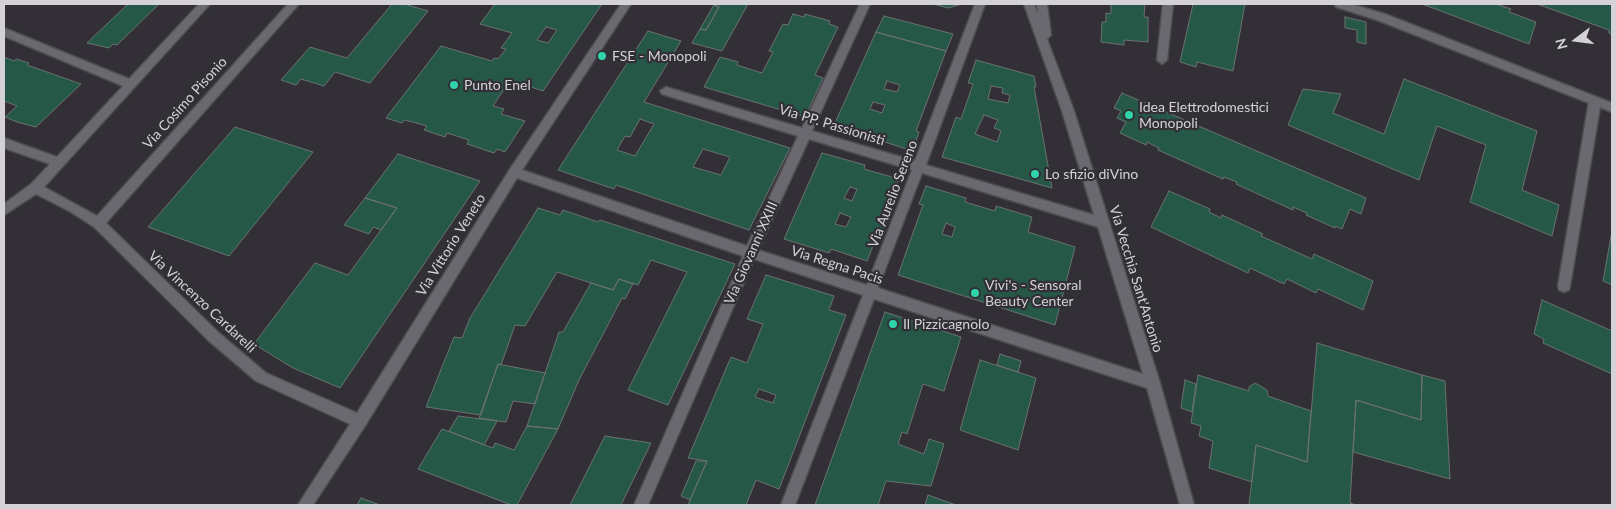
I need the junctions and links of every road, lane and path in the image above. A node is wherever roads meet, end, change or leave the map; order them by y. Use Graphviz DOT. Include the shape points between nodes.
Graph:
graph roads {
  1 [pos="206,4"];
  2 [pos="294,4"];
  3 [pos="626,4"];
  4 [pos="865,4"];
  5 [pos="980,4"];
  6 [pos="1029,4"];
  7 [pos="1042,4"];
  8 [pos="1168,4"];
  9 [pos="1340,4"];
  10 [pos="4,32"];
  11 [pos="1162,60"];
  12 [pos="1051,64"];
  13 [pos="129,84"];
  14 [pos="666,91"];
  15 [pos="1595,101"];
  16 [pos="1612,108"];
  17 [pos="805,133"];
  18 [pos="4,143"];
  19 [pos="58,162"];
  20 [pos="919,168"];
  21 [pos="514,172"];
  22 [pos="35,188"];
  23 [pos="4,210"];
  24 [pos="98,223"];
  25 [pos="1103,224"];
  26 [pos="750,253"];
  27 [pos="1564,286"];
  28 [pos="870,292"];
  29 [pos="1153,382"];
  30 [pos="360,421"];
  31 [pos="305,505"];
  32 [pos="641,505"];
  33 [pos="788,505"];
  34 [pos="1187,505"];
  1 -- 13 [label="street"];
  2 -- 24 [label="street, Via Cosimo Pisonio"];
  3 -- 21 [label="street, Via Vittorio Veneto"];
  4 -- 17 [label="street, Via Giovanni XXIII"];
  5 -- 20 [label="street, Via Aurelio Sereno"];
  6 -- 12 [label="street, Via Vecchia Sant'Antonio"];
  7 -- 12 [label="street, Via Vecchia Sant'Antonio"];
  8 -- 11 [label="street"];
  9 -- 15 [label="street"];
  10 -- 13 [label="street"];
  12 -- 25 [label="street, Via Vecchia Sant'Antonio"];
  13 -- 19 [label="street"];
  14 -- 17 [label="street, Via PP. Passionisti"];
  15 -- 16 [label="street"];
  15 -- 27 [label="street"];
  17 -- 20 [label="street, Via PP. Passionisti"];
  17 -- 26 [label="street, Via Giovanni XXIII"];
  18 -- 19 [label="street"];
  19 -- 22 [label="street"];
  20 -- 25 [label="street, Via PP. Passionisti"];
  20 -- 28 [label="street, Via Aurelio Sereno"];
  21 -- 26 [label="street, Via Regna Pacis"];
  21 -- 30 [label="street, Via Vittorio Veneto"];
  22 -- 23 [label="street"];
  22 -- 24 [label="street, Via Vincenzo Cardarelli"];
  24 -- 30 [label="street, Via Vincenzo Cardarelli" via="214,338 261,377"];
  25 -- 29 [label="street, Via Vecchia Sant'Antonio"];
  26 -- 28 [label="street, Via Regna Pacis"];
  26 -- 32 [label="street, Via Giovanni XXIII"];
  28 -- 29 [label="street, Via Regna Pacis"];
  28 -- 33 [label="street, Via Aurelio Sereno"];
  29 -- 34 [label="street, Via Vecchia Sant'Antonio"];
  30 -- 31 [label="street, Via Vittorio Veneto"];
}
